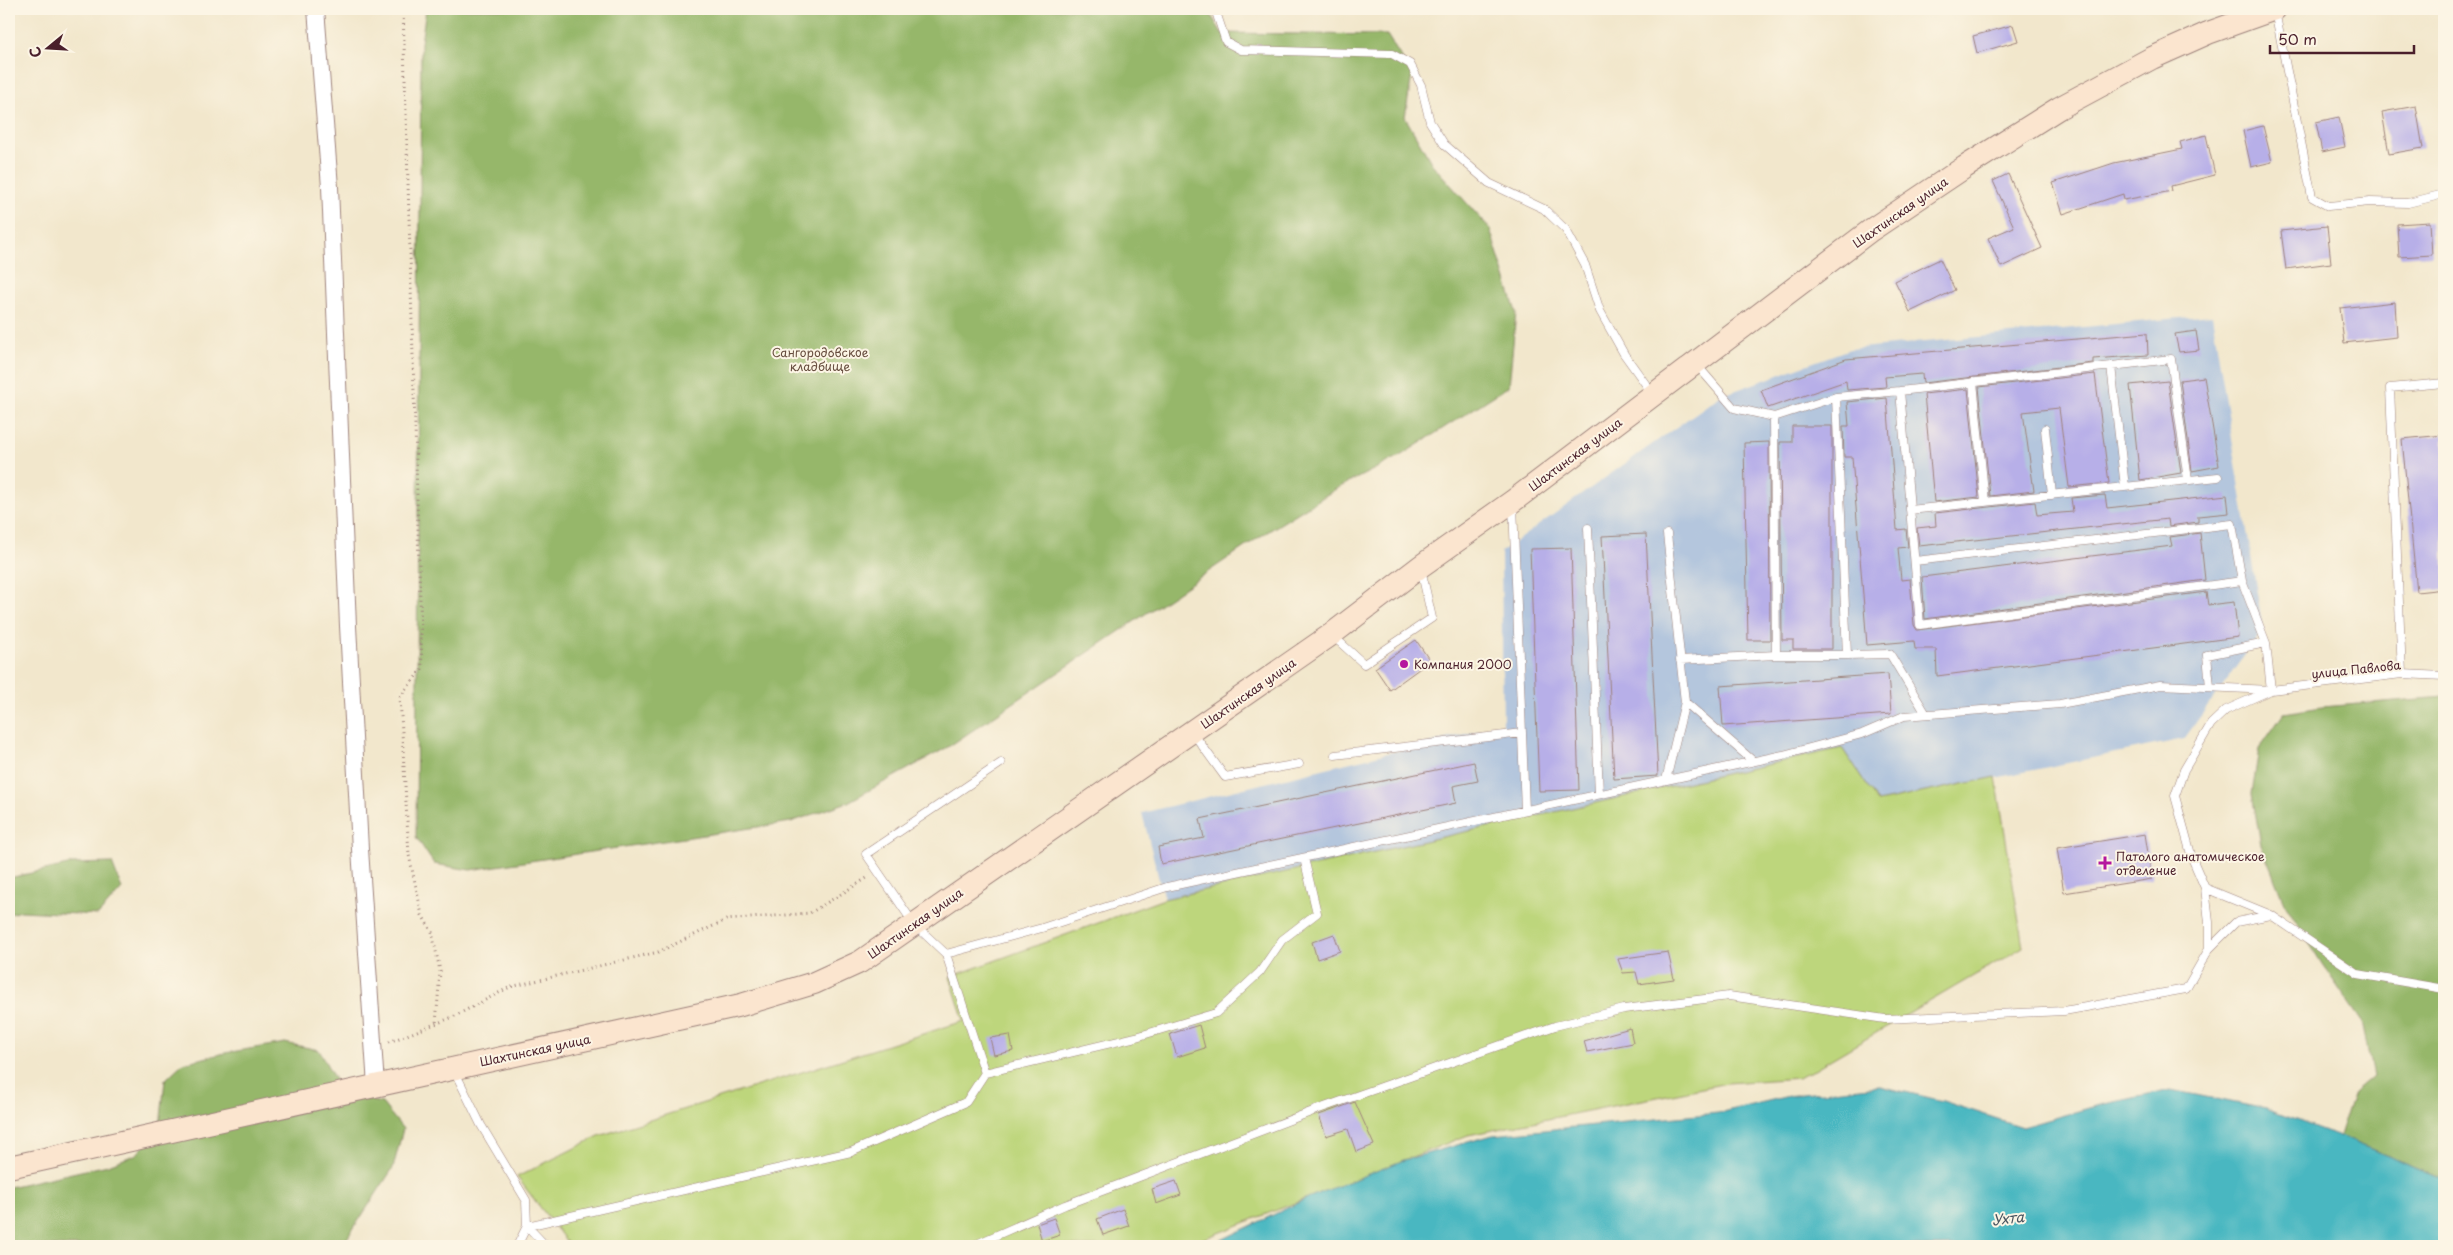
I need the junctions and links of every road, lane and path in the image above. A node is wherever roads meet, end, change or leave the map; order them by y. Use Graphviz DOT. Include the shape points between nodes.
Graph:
graph roads {
  1 [pos="316,9"];
  2 [pos="403,9"];
  3 [pos="1215,9"];
  4 [pos="2275,9"];
  5 [pos="2444,194"];
  6 [pos="1696,363"];
  7 [pos="2111,366"];
  8 [pos="1973,382"];
  9 [pos="2444,382"];
  10 [pos="1900,391"];
  11 [pos="1653,395"];
  12 [pos="1836,397"];
  13 [pos="1774,417"];
  14 [pos="2044,429"];
  15 [pos="2218,477"];
  16 [pos="2188,480"];
  17 [pos="2125,487"];
  18 [pos="2052,494"];
  19 [pos="1513,501"];
  20 [pos="1985,502"];
  21 [pos="1910,510"];
  22 [pos="1588,528"];
  23 [pos="1667,534"];
  24 [pos="1915,561"];
  25 [pos="1421,566"];
  26 [pos="2242,581"];
  27 [pos="1332,634"];
  28 [pos="2266,643"];
  29 [pos="1776,655"];
  30 [pos="1847,655"];
  31 [pos="1680,660"];
  32 [pos="2402,674"];
  33 [pos="2444,676"];
  34 [pos="2210,687"];
  35 [pos="2271,690"];
  36 [pos="1685,702"];
  37 [pos="1926,714"];
  38 [pos="1191,732"];
  39 [pos="1522,733"];
  40 [pos="1335,755"];
  41 [pos="1753,761"];
  42 [pos="1001,763"];
  43 [pos="1300,764"];
  44 [pos="1666,780"];
  45 [pos="1599,794"];
  46 [pos="1525,810"];
  47 [pos="1304,858"];
  48 [pos="878,871"];
  49 [pos="2205,888"];
  50 [pos="2271,914"];
  51 [pos="914,924"];
  52 [pos="2209,950"];
  53 [pos="946,954"];
  54 [pos="2444,988"];
  55 [pos="436,1024"];
  56 [pos="375,1048"];
  57 [pos="454,1068"];
  58 [pos="985,1072"];
  59 [pos="376,1086"];
  60 [pos="9,1167"];
  61 [pos="527,1226"];
  62 [pos="517,1246"];
  63 [pos="546,1246"];
  64 [pos="972,1246"];
  1 -- 56 [label="street" via="330,187 349,646"];
  2 -- 55 [label="path" via="422,669 400,697 409,855 422,915 432,932 440,971"];
  3 -- 11 [label="lane" via="1226,42 1241,50 1392,54 1410,64 1421,85 1430,122 1444,144 1489,183 1544,209 1566,230 1585,266 1600,311 1624,354"];
  4 -- 5 [label="lane" via="2312,197 2328,206 2408,202"];
  4 -- 6 [label="street, Шахтинская улица" via="2152,58 2059,108 1871,230"];
  6 -- 11 [label="street, Шахтинская улица"];
  6 -- 13 [label="lane" via="1734,408"];
  7 -- 8 [label="lane"];
  7 -- 16 [label="lane" via="2170,359"];
  7 -- 17 [label="lane"];
  8 -- 10 [label="lane"];
  8 -- 20 [label="lane"];
  9 -- 32 [label="lane" via="2390,388"];
  10 -- 12 [label="lane"];
  10 -- 21 [label="lane"];
  11 -- 19 [label="street, Шахтинская улица"];
  12 -- 13 [label="lane"];
  12 -- 30 [label="lane"];
  13 -- 29 [label="lane"];
  14 -- 18 [label="lane"];
  15 -- 16 [label="lane"];
  16 -- 17 [label="lane"];
  17 -- 18 [label="lane"];
  18 -- 20 [label="lane"];
  19 -- 25 [label="street, Шахтинская улица"];
  19 -- 39 [label="lane"];
  20 -- 21 [label="lane"];
  21 -- 24 [label="lane"];
  22 -- 45 [label="lane"];
  23 -- 31 [label="lane"];
  24 -- 26 [label="lane" via="2232,524"];
  24 -- 26 [label="lane" via="1920,625"];
  25 -- 27 [label="street, Шахтинская улица"];
  25 -- 27 [label="lane" via="1432,618 1364,664"];
  26 -- 28 [label="lane"];
  27 -- 38 [label="street, Шахтинская улица"];
  28 -- 34 [label="lane" via="2207,656"];
  28 -- 35 [label="lane"];
  29 -- 30 [label="lane"];
  29 -- 31 [label="lane"];
  30 -- 37 [label="lane" via="1890,654"];
  31 -- 36 [label="lane"];
  32 -- 33 [label="lane, улица Павлова"];
  32 -- 35 [label="lane, улица Павлова"];
  34 -- 35 [label="lane"];
  34 -- 37 [label="lane" via="2160,685 2060,704"];
  35 -- 49 [label="lane" via="2226,710 2211,724 2184,770 2175,796 2192,858"];
  36 -- 41 [label="lane"];
  36 -- 44 [label="lane"];
  37 -- 41 [label="lane" via="1904,716 1862,734"];
  38 -- 43 [label="lane" via="1225,777"];
  38 -- 51 [label="street, Шахтинская улица"];
  39 -- 40 [label="lane"];
  39 -- 46 [label="lane"];
  41 -- 44 [label="lane"];
  42 -- 48 [label="lane" via="866,854"];
  44 -- 45 [label="lane"];
  45 -- 46 [label="lane"];
  46 -- 47 [label="lane"];
  47 -- 53 [label="lane" via="1167,887 1042,928"];
  47 -- 58 [label="lane" via="1317,913 1282,940 1260,972 1216,1013 1136,1037"];
  48 -- 51 [label="lane"];
  48 -- 55 [label="path" via="810,912 726,920 658,952 510,987"];
  49 -- 50 [label="lane"];
  49 -- 52 [label="lane"];
  50 -- 52 [label="lane" via="2236,922"];
  50 -- 54 [label="lane" via="2358,974"];
  51 -- 53 [label="lane"];
  51 -- 57 [label="street, Шахтинская улица" via="860,962 814,983 741,1005"];
  52 -- 64 [label="lane" via="2186,989 2064,1011 1885,1019 1729,996 1624,1009 1555,1026 1316,1110 1074,1201"];
  53 -- 58 [label="lane"];
  55 -- 56 [label="path"];
  56 -- 59 [label="street"];
  57 -- 59 [label="street, Шахтинская улица"];
  57 -- 61 [label="lane" via="526,1200"];
  58 -- 61 [label="lane" via="966,1102 851,1152"];
  59 -- 60 [label="street, Шахтинская улица"];
  61 -- 62 [label="lane"];
  61 -- 63 [label="lane"];
}
